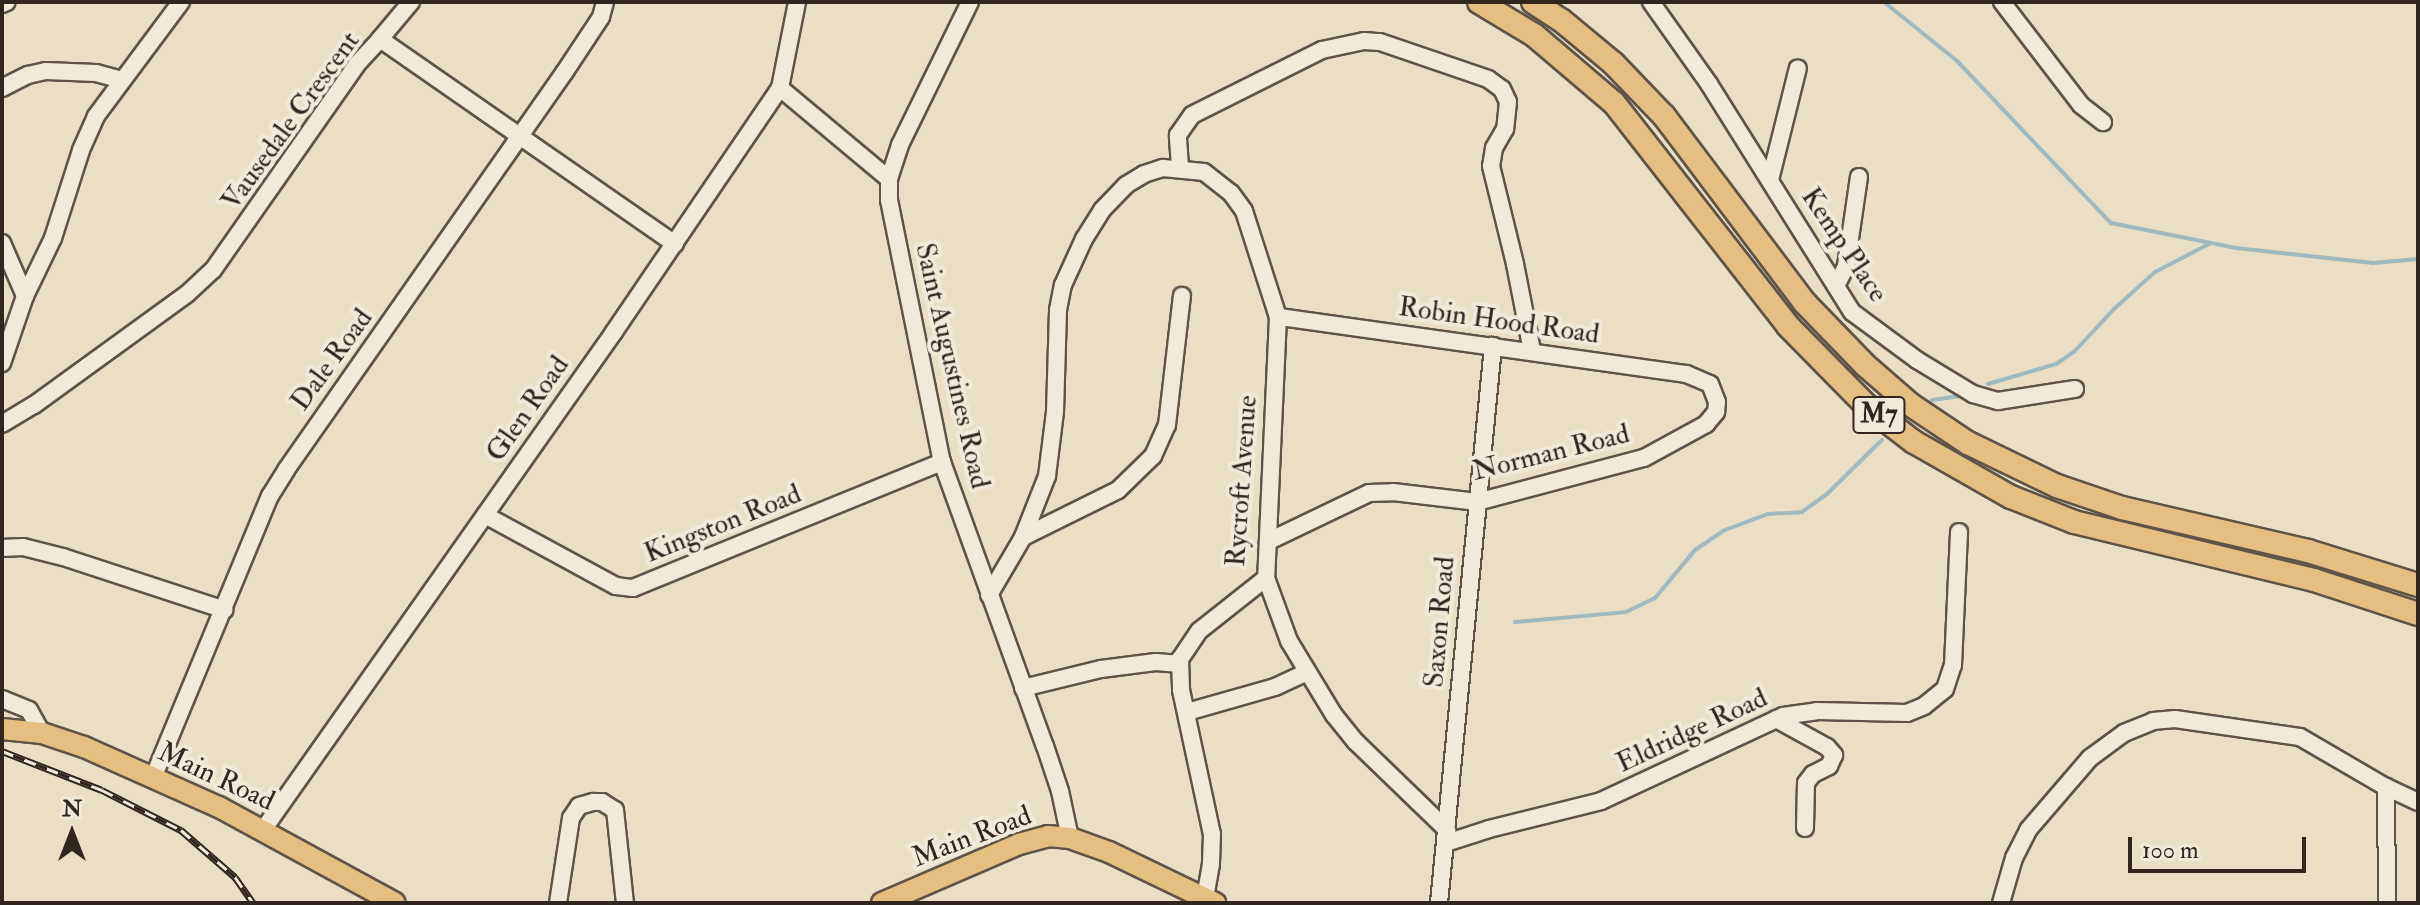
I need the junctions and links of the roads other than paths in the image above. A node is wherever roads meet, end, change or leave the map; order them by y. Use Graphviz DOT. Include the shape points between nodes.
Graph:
graph roads {
  1 [pos="181,2"];
  2 [pos="411,2"];
  3 [pos="605,2"];
  4 [pos="797,2"];
  5 [pos="970,2"];
  6 [pos="1479,2"];
  7 [pos="1533,2"];
  8 [pos="1651,2"];
  9 [pos="2002,2"];
  10 [pos="380,39"];
  11 [pos="1798,68"];
  12 [pos="122,80"];
  13 [pos="2,88"];
  14 [pos="780,88"];
  15 [pos="2103,122"];
  16 [pos="521,136"];
  17 [pos="1779,145"];
  18 [pos="1754,155"];
  19 [pos="1180,167"];
  20 [pos="1859,177"];
  21 [pos="889,179"];
  22 [pos="1770,180"];
  23 [pos="2,243"];
  24 [pos="675,244"];
  25 [pos="1836,286"];
  26 [pos="25,296"];
  27 [pos="1182,296"];
  28 [pos="1525,315"];
  29 [pos="1278,317"];
  30 [pos="1502,347"];
  31 [pos="1532,351"];
  32 [pos="2,363"];
  33 [pos="1710,384"];
  34 [pos="2075,389"];
  35 [pos="2,424"];
  36 [pos="942,462"];
  37 [pos="1477,502"];
  38 [pos="485,515"];
  39 [pos="1959,532"];
  40 [pos="1023,537"];
  41 [pos="1269,541"];
  42 [pos="2,548"];
  43 [pos="1266,578"];
  44 [pos="2418,585"];
  45 [pos="989,595"];
  46 [pos="225,610"];
  47 [pos="2418,614"];
  48 [pos="1180,664"];
  49 [pos="1307,672"];
  50 [pos="1023,688"];
  51 [pos="2,699"];
  52 [pos="1187,712"];
  53 [pos="1776,719"];
  54 [pos="2,729"];
  55 [pos="42,733"];
  56 [pos="153,778"];
  57 [pos="2386,787"];
  58 [pos="2418,802"];
  59 [pos="1805,828"];
  60 [pos="263,830"];
  61 [pos="1446,837"];
  62 [pos="1070,838"];
  63 [pos="1210,900"];
  64 [pos="395,903"];
  65 [pos="558,903"];
  66 [pos="625,903"];
  67 [pos="882,903"];
  68 [pos="1439,903"];
  69 [pos="2001,903"];
  70 [pos="2387,903"];
  1 -- 12 [label="street"];
  2 -- 10 [label="street"];
  3 -- 16 [label="street, Dale Road" via="589,36"];
  4 -- 14 [label="street, Glen Road"];
  5 -- 21 [label="street, Saint Augustines Road" via="900,145"];
  6 -- 47 [label="highway, M7" via="1534,35 1614,103 1788,326 1867,406 1914,442 2011,497 2074,522 2314,580"];
  7 -- 44 [label="highway, M7" via="1613,63 1664,116 1804,302 1865,365 1911,405 1968,443 2057,486 2122,508 2308,551"];
  8 -- 18 [label="street, Kemp Place"];
  9 -- 15 [label="street" via="2081,105"];
  10 -- 16 [label="street, Vausedale Crescent"];
  10 -- 35 [label="street, Vausedale Crescent" via="213,270 187,294"];
  11 -- 17 [label="street"];
  12 -- 13 [label="street" via="46,71"];
  12 -- 26 [label="street" via="87,134 53,238"];
  14 -- 21 [label="street"];
  14 -- 24 [label="street, Glen Road"];
  16 -- 24 [label="street, Vausedale Crescent"];
  16 -- 46 [label="street, Dale Road" via="286,470 270,496"];
  17 -- 18 [label="street"];
  17 -- 22 [label="street"];
  18 -- 22 [label="street, Kemp Place"];
  19 -- 28 [label="street" via="1178,135 1192,115 1322,50 1380,42 1473,73 1495,83 1508,102 1505,129 1491,166"];
  19 -- 29 [label="street, Rycroft Avenue" via="1204,172 1221,183 1244,211"];
  19 -- 40 [label="street" via="1163,168 1126,185 1102,210 1072,263 1055,333 1052,446 1042,491"];
  20 -- 25 [label="street" via="1846,266"];
  21 -- 36 [label="street, Saint Augustines Road" via="894,234"];
  22 -- 25 [label="street, Kemp Place"];
  23 -- 26 [label="street"];
  24 -- 38 [label="street, Glen Road"];
  25 -- 34 [label="street, Kemp Place" via="1870,328 1973,394 1998,401"];
  26 -- 32 [label="street"];
  27 -- 40 [label="street" via="1167,425 1153,456 1118,490"];
  28 -- 30 [label="street, Saxon Road"];
  28 -- 31 [label="street"];
  29 -- 30 [label="street, Robin Hood Road"];
  29 -- 41 [label="street, Rycroft Avenue"];
  30 -- 31 [label="street, Robin Hood Road"];
  30 -- 37 [label="street, Saxon Road"];
  31 -- 33 [label="street, Robin Hood Road" via="1686,374"];
  33 -- 37 [label="street, Norman Road" via="1717,402 1712,419 1665,448"];
  36 -- 38 [label="street, Kingston Road" via="633,588 616,586"];
  36 -- 45 [label="street, Saint Augustines Road"];
  37 -- 41 [label="street, Norman Road" via="1380,491 1359,496"];
  37 -- 61 [label="street, Saxon Road"];
  38 -- 60 [label="street, Glen Road"];
  39 -- 53 [label="street, Eldridge Road" via="1955,645 1945,689 1907,713 1817,711"];
  40 -- 45 [label="street"];
  41 -- 43 [label="street, Rycroft Avenue"];
  42 -- 46 [label="street" via="37,550"];
  43 -- 48 [label="street, Rycroft Avenue" via="1199,631"];
  43 -- 49 [label="street" via="1289,641"];
  45 -- 50 [label="street, Saint Augustines Road"];
  46 -- 56 [label="street, Dale Road"];
  48 -- 50 [label="street" via="1101,669"];
  48 -- 52 [label="street"];
  49 -- 52 [label="street" via="1275,687"];
  49 -- 61 [label="street" via="1356,742"];
  50 -- 62 [label="street, Saint Augustines Road" via="1060,791"];
  51 -- 55 [label="street" via="29,710"];
  52 -- 63 [label="street" via="1213,848"];
  53 -- 59 [label="street" via="1834,755 1829,766 1806,783"];
  53 -- 61 [label="street, Eldridge Road" via="1601,801"];
  54 -- 55 [label="main road, Main Road"];
  55 -- 56 [label="main road, Main Road"];
  56 -- 60 [label="main road, Main Road"];
  57 -- 58 [label="street"];
  57 -- 69 [label="street" via="2300,737 2193,721 2153,721 2107,744 2043,811 2020,844"];
  57 -- 70 [label="street"];
  60 -- 64 [label="main road, Main Road"];
  61 -- 68 [label="street, Saxon Road"];
  62 -- 63 [label="main road, Main Road"];
  62 -- 67 [label="main road, Main Road" via="1033,839"];
  65 -- 66 [label="street" via="571,818 579,806 593,802 615,810"];
}
